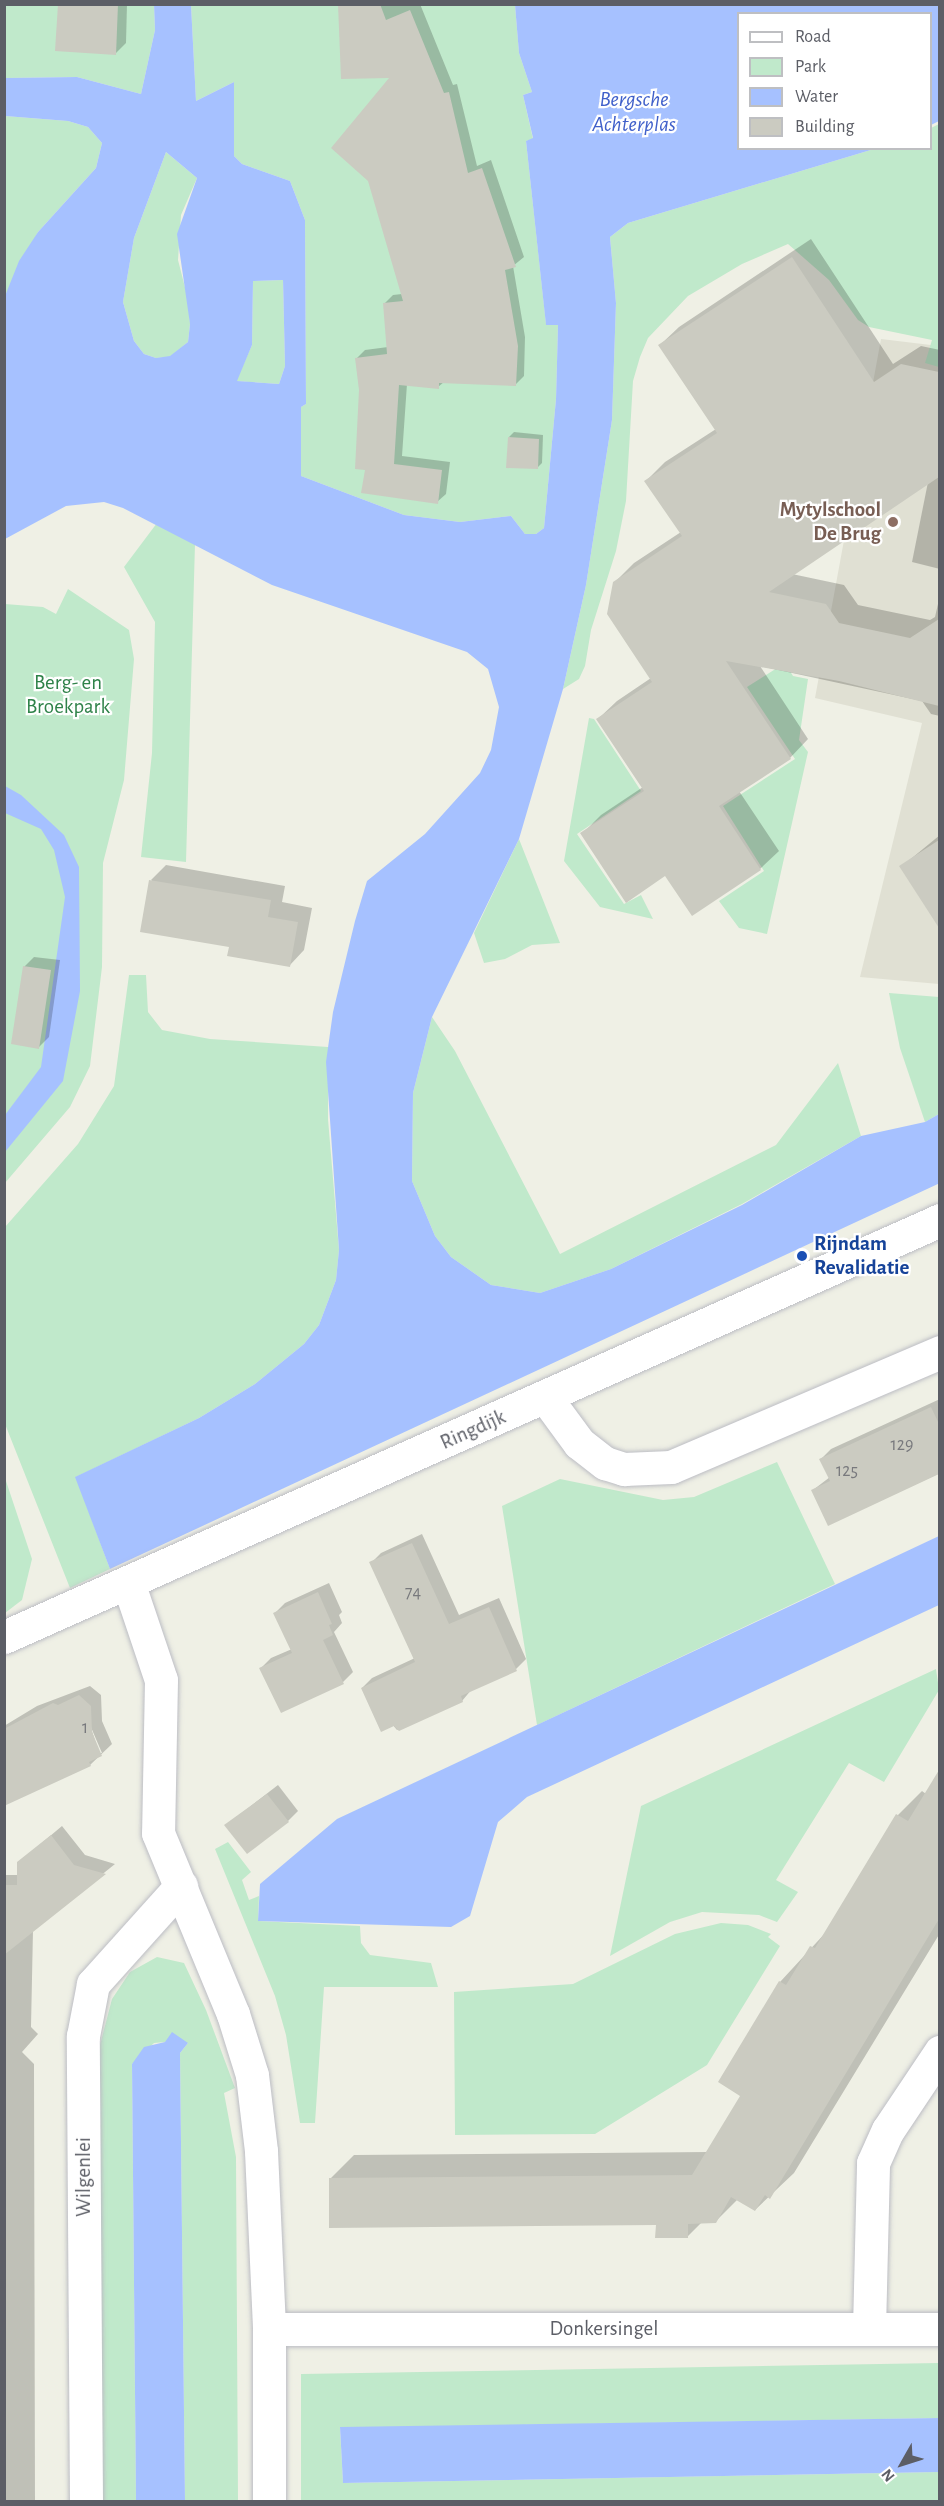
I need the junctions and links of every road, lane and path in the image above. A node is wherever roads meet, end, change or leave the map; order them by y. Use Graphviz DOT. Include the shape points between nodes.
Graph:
graph roads {
  1 [pos="939,1220"];
  2 [pos="939,1352"];
  3 [pos="546,1398"];
  4 [pos="128,1581"];
  5 [pos="4,1637"];
  6 [pos="181,1886"];
  7 [pos="939,2052"];
  8 [pos="269,2329"];
  9 [pos="939,2329"];
  10 [pos="869,2330"];
  11 [pos="86,2502"];
  12 [pos="269,2502"];
  1 -- 3 [label="street, Ringdijk"];
  2 -- 3 [label="street" via="671,1467 624,1469 605,1463 579,1443"];
  3 -- 4 [label="street, Ringdijk"];
  4 -- 5 [label="street, Ringdijk"];
  4 -- 6 [label="street" via="160,1668 158,1833"];
  6 -- 8 [label="street" via="233,2014 252,2075 261,2151"];
  6 -- 11 [label="street, Wilgenlei" via="93,1984 83,2036"];
  7 -- 10 [label="street" via="888,2130 873,2163"];
  8 -- 10 [label="street, Donkersingel"];
  8 -- 12 [label="street"];
  9 -- 10 [label="street, Donkersingel"];
}
